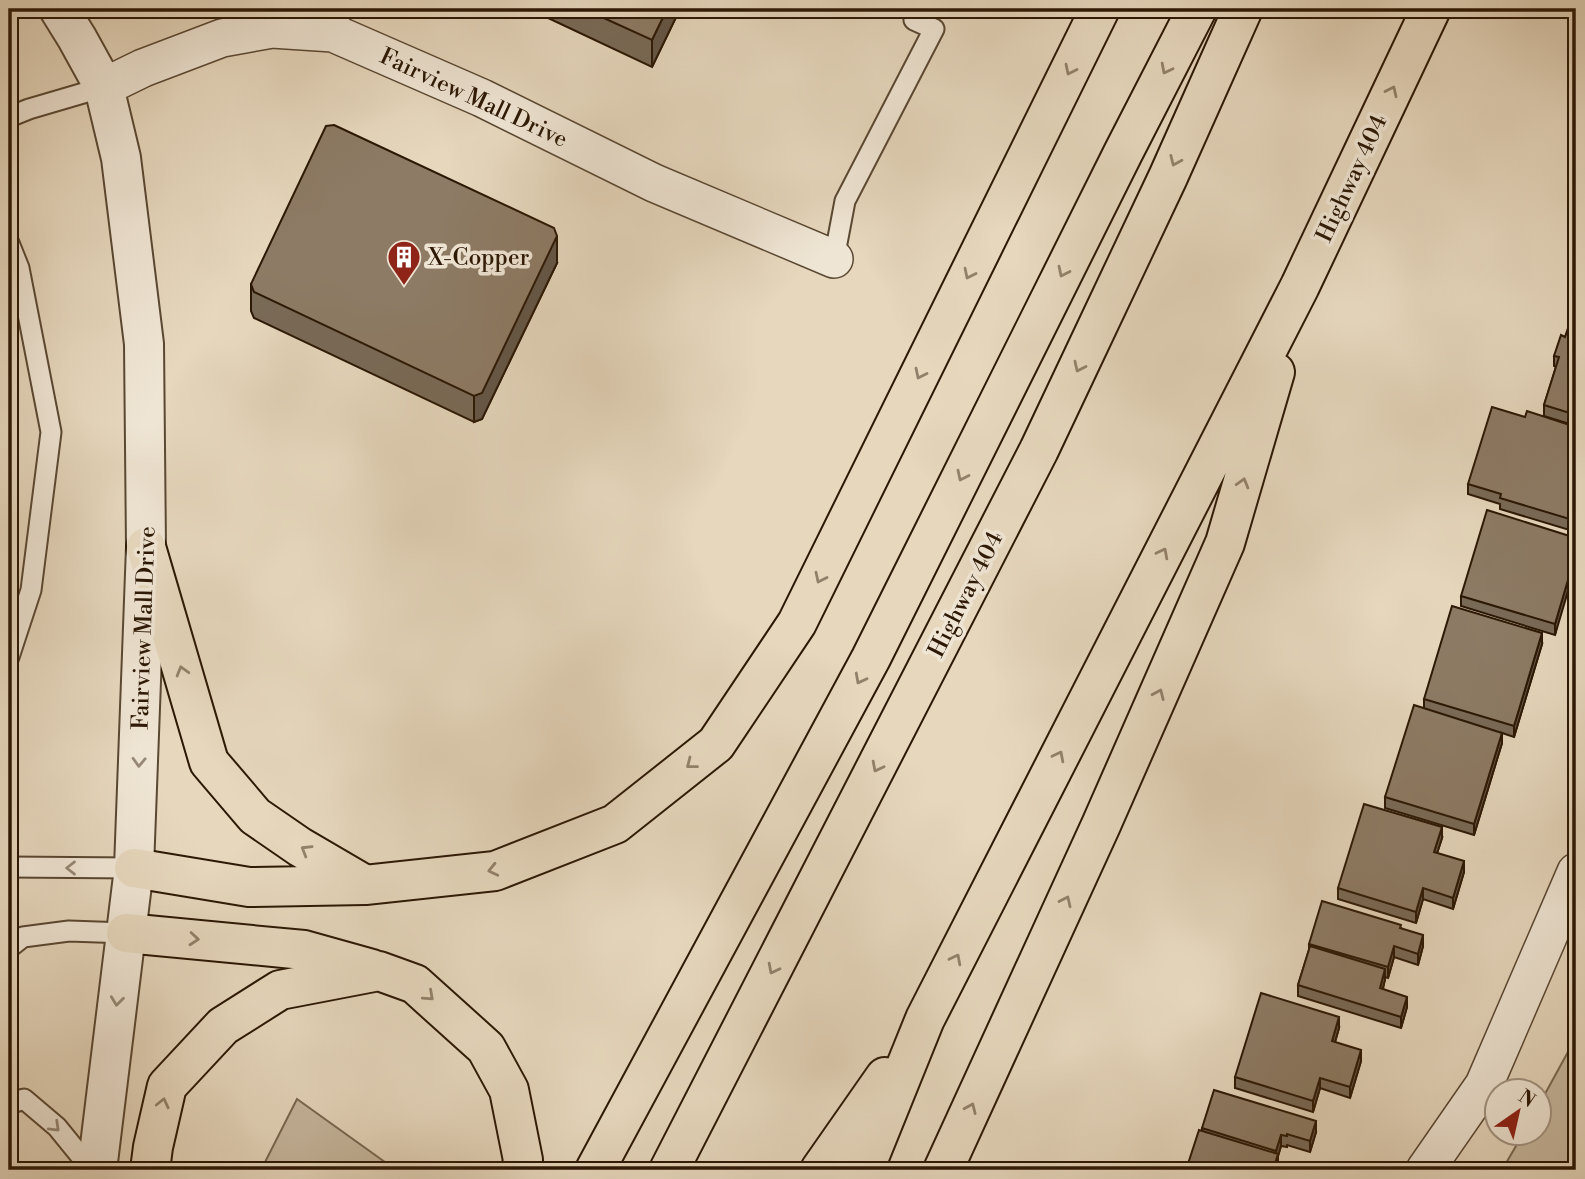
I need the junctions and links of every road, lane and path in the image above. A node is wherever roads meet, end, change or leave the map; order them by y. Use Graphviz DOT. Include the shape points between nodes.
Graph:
graph roads {
  1 [pos="59,9"];
  2 [pos="1100,9"];
  3 [pos="1197,9"];
  4 [pos="1242,9"];
  5 [pos="1431,9"];
  6 [pos="914,20"];
  7 [pos="338,21"];
  8 [pos="104,88"];
  9 [pos="9,117"];
  10 [pos="9,243"];
  11 [pos="834,259"];
  12 [pos="1300,286"];
  13 [pos="146,547"];
  14 [pos="9,657"];
  15 [pos="9,867"];
  16 [pos="134,868"];
  17 [pos="1576,872"];
  18 [pos="365,885"];
  19 [pos="126,933"];
  20 [pos="9,948"];
  21 [pos="379,971"];
  22 [pos="925,1019"];
  23 [pos="9,1104"];
  24 [pos="94,1170"];
  25 [pos="150,1170"];
  26 [pos="521,1170"];
  27 [pos="595,1170"];
  28 [pos="669,1170"];
  29 [pos="820,1170"];
  30 [pos="864,1170"];
  31 [pos="943,1170"];
  32 [pos="1425,1170"];
  1 -- 8 [label="street, Fairview Mall Drive"];
  2 -- 18 [label="highway, one-way" via="797,623 716,744 615,824 495,871"];
  3 -- 27 [label="highway, one-way" via="872,658"];
  4 -- 28 [label="highway, Highway 404, one-way" via="1040,450"];
  12 -- 5 [label="highway, Highway 404, one-way"];
  6 -- 11 [label="lane" via="934,29 845,201"];
  7 -- 8 [label="street, Fairview Mall Drive" via="222,38"];
  7 -- 11 [label="street, Fairview Mall Drive" via="654,183"];
  8 -- 9 [label="lane"];
  8 -- 13 [label="street, Fairview Mall Drive" via="121,158 144,344"];
  10 -- 14 [label="lane" via="19,268 51,432 31,590"];
  22 -- 12 [label="highway, Highway 404, one-way"];
  31 -- 12 [label="highway, one-way" via="1225,544"];
  13 -- 16 [label="street, Fairview Mall Drive, one-way"];
  18 -- 13 [label="highway, one-way" via="255,816 209,762"];
  16 -- 15 [label="lane, one-way"];
  16 -- 18 [label="highway" via="250,887"];
  16 -- 19 [label="street, Fairview Mall Drive"];
  17 -- 32 [label="street" via="1484,1085"];
  19 -- 20 [label="lane" via="69,931 23,937"];
  19 -- 21 [label="highway, one-way" via="304,950"];
  19 -- 24 [label="street, Fairview Mall Drive, one-way"];
  25 -- 21 [label="highway, one-way" via="167,1086 223,1026 280,990"];
  21 -- 26 [label="highway, one-way" via="415,984 486,1048 509,1090"];
  22 -- 29 [label="highway, Highway 404"];
  22 -- 30 [label="highway, Highway 404"];
  23 -- 24 [label="lane, one-way" via="24,1099 58,1127"];
}
